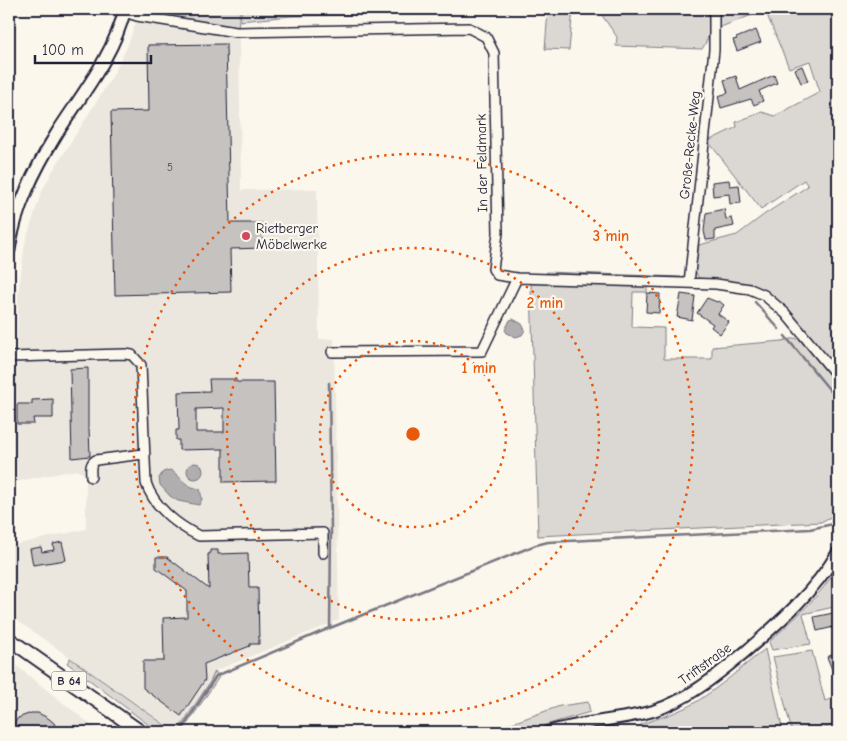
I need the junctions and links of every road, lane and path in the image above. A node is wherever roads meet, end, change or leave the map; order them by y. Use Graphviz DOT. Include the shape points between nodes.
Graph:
graph roads {
  1 [pos="714,9"];
  2 [pos="125,11"];
  3 [pos="9,201"];
  4 [pos="20,207"];
  5 [pos="9,250"];
  6 [pos="517,278"];
  7 [pos="690,283"];
  8 [pos="332,352"];
  9 [pos="9,357"];
  10 [pos="838,377"];
  11 [pos="143,454"];
  12 [pos="91,477"];
  13 [pos="838,552"];
  14 [pos="323,553"];
  15 [pos="9,639"];
  16 [pos="141,732"];
  17 [pos="548,732"];
  1 -- 7 [label="street, Große-Recke-Weg" via="714,50"];
  2 -- 4 [label="main road" via="97,72 52,141"];
  2 -- 6 [label="street, In der Feldmark" via="137,16 236,32 469,28 486,38 494,53 498,233 493,269 497,275"];
  3 -- 4 [label="street"];
  4 -- 5 [label="main road"];
  6 -- 7 [label="street, In der Feldmark"];
  6 -- 8 [label="street" via="482,351"];
  7 -- 10 [label="street, In der Feldmark" via="736,286 764,295 785,312"];
  9 -- 11 [label="street" via="132,356 141,365"];
  11 -- 12 [label="street" via="96,460 92,463"];
  11 -- 14 [label="street" via="150,495 189,531 199,536 323,533"];
  13 -- 17 [label="street, Triftstraße" via="828,570 799,604 695,691 674,702 628,717"];
  15 -- 16 [label="main road, B 64"];
}
